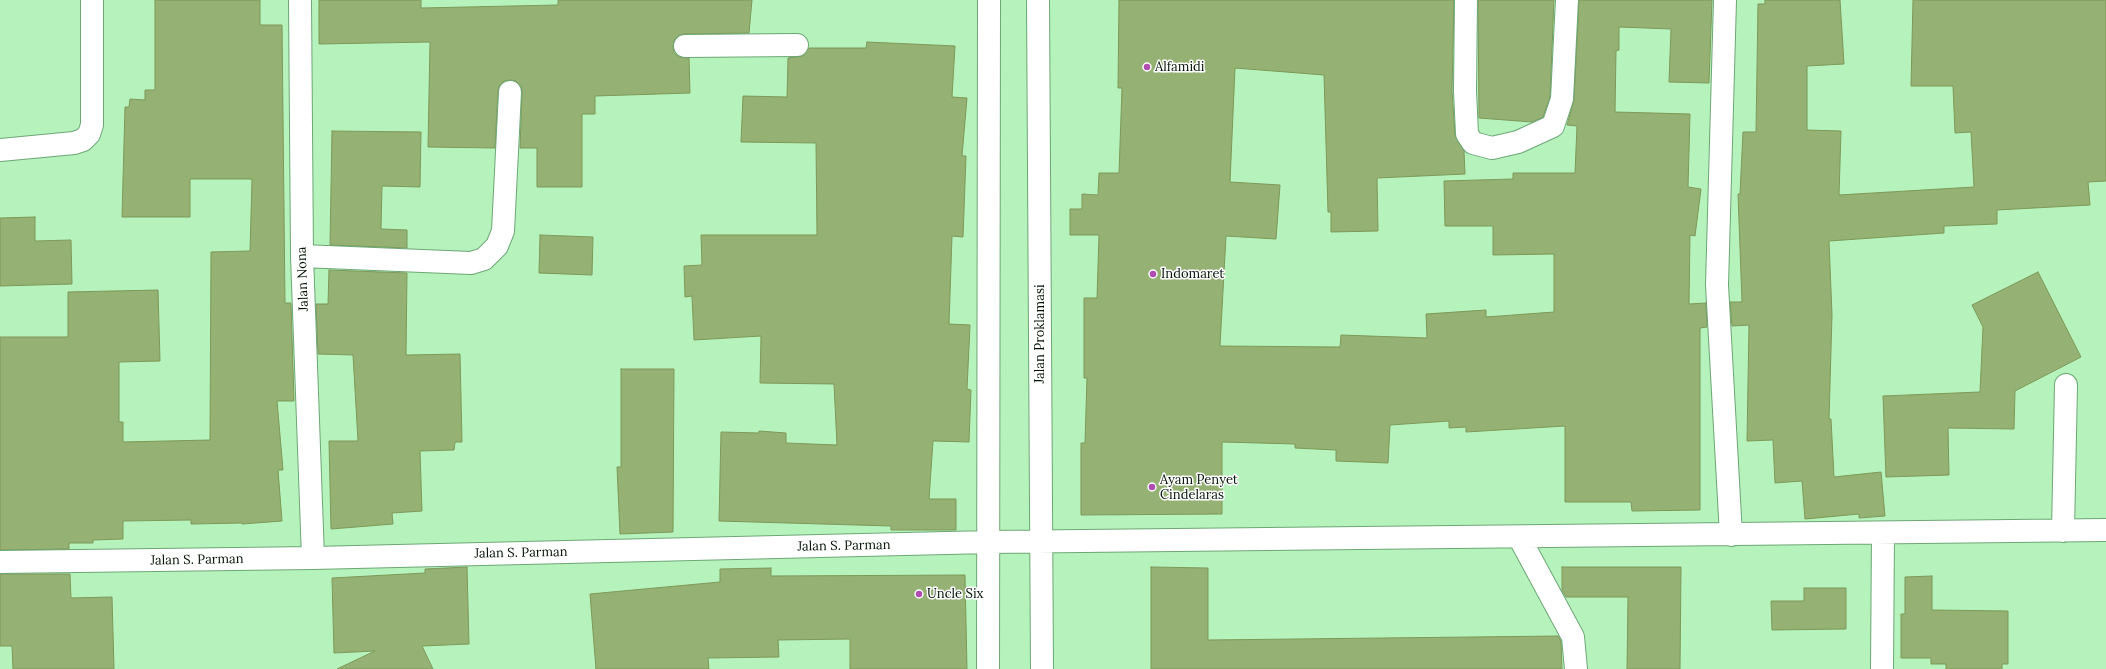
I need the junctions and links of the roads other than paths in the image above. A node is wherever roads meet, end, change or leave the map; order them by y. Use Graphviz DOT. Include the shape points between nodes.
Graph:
graph roads {
  1 [pos="92,0"];
  2 [pos="300,0"];
  3 [pos="988,0"];
  4 [pos="1038,0"];
  5 [pos="1466,0"];
  6 [pos="1567,0"];
  7 [pos="1725,0"];
  8 [pos="797,45"];
  9 [pos="685,46"];
  10 [pos="510,92"];
  11 [pos="0,150"];
  12 [pos="302,256"];
  13 [pos="2066,385"];
  14 [pos="2106,530"];
  15 [pos="2063,531"];
  16 [pos="1883,533"];
  17 [pos="1731,535"];
  18 [pos="1519,537"];
  19 [pos="989,542"];
  20 [pos="1041,542"];
  21 [pos="313,558"];
  22 [pos="0,562"];
  23 [pos="988,669"];
  24 [pos="1042,669"];
  25 [pos="1576,669"];
  26 [pos="1882,669"];
  1 -- 11 [label="street" via="92,125 89,134 74,144"];
  2 -- 12 [label="street, Jalan Nona"];
  3 -- 19 [label="street"];
  4 -- 20 [label="street, Jalan Proklamasi"];
  5 -- 6 [label="street" via="1467,134 1473,143 1492,148 1518,142 1553,126 1562,99"];
  7 -- 17 [label="street" via="1717,285"];
  8 -- 9 [label="street"];
  10 -- 12 [label="street" via="503,231 497,246 484,259 471,263"];
  12 -- 21 [label="street, Jalan Nona"];
  13 -- 15 [label="street"];
  14 -- 15 [label="street, Jalan S. Parman"];
  15 -- 16 [label="street, Jalan S. Parman"];
  16 -- 17 [label="street, Jalan S. Parman"];
  16 -- 26 [label="street"];
  17 -- 18 [label="street, Jalan S. Parman"];
  18 -- 20 [label="street, Jalan S. Parman"];
  18 -- 25 [label="street" via="1573,638"];
  19 -- 20 [label="street, Jalan S. Parman"];
  19 -- 21 [label="street, Jalan S. Parman"];
  19 -- 23 [label="street"];
  20 -- 24 [label="street, Jalan Proklamasi"];
  21 -- 22 [label="street, Jalan S. Parman"];
}
